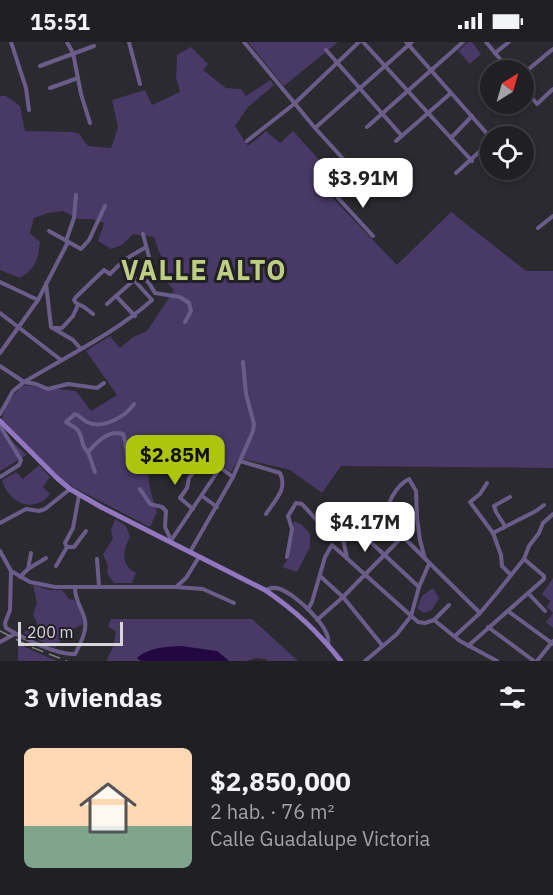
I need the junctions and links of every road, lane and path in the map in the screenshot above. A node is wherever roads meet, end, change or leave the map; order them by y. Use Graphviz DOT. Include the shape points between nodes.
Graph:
graph roads {
  1 [pos="11,42"];
  2 [pos="67,42"];
  3 [pos="129,42"];
  4 [pos="244,42"];
  5 [pos="361,42"];
  6 [pos="463,42"];
  7 [pos="486,42"];
  8 [pos="509,42"];
  9 [pos="409,43"];
  10 [pos="94,46"];
  11 [pos="553,49"];
  12 [pos="326,50"];
  13 [pos="73,53"];
  14 [pos="495,53"];
  15 [pos="501,60"];
  16 [pos="338,63"];
  17 [pos="534,65"];
  18 [pos="40,66"];
  19 [pos="385,67"];
  20 [pos="431,70"];
  21 [pos="78,78"];
  22 [pos="140,84"];
  23 [pos="50,88"];
  24 [pos="360,88"];
  25 [pos="553,89"];
  26 [pos="407,91"];
  27 [pos="451,93"];
  28 [pos="534,100"];
  29 [pos="294,104"];
  30 [pos="29,110"];
  31 [pos="382,113"];
  32 [pos="427,114"];
  33 [pos="472,116"];
  34 [pos="90,123"];
  35 [pos="367,126"];
  36 [pos="481,126"];
  37 [pos="315,128"];
  38 [pos="402,136"];
  39 [pos="451,138"];
  40 [pos="247,141"];
  41 [pos="396,141"];
  42 [pos="480,153"];
  43 [pos="472,161"];
  44 [pos="456,173"];
  45 [pos="76,195"];
  46 [pos="105,206"];
  47 [pos="553,216"];
  48 [pos="538,228"];
  49 [pos="49,231"];
  50 [pos="143,234"];
  51 [pos="373,236"];
  52 [pos="67,242"];
  53 [pos="146,247"];
  54 [pos="141,276"];
  55 [pos="134,280"];
  56 [pos="0,282"];
  57 [pos="46,282"];
  58 [pos="116,296"];
  59 [pos="38,300"];
  60 [pos="107,304"];
  61 [pos="78,305"];
  62 [pos="0,313"];
  63 [pos="93,314"];
  64 [pos="135,316"];
  65 [pos="185,322"];
  66 [pos="51,327"];
  67 [pos="18,328"];
  68 [pos="81,349"];
  69 [pos="0,353"];
  70 [pos="61,360"];
  71 [pos="243,362"];
  72 [pos="0,366"];
  73 [pos="24,382"];
  74 [pos="104,383"];
  75 [pos="134,404"];
  76 [pos="0,414"];
  77 [pos="0,421"];
  78 [pos="0,426"];
  79 [pos="88,452"];
  80 [pos="206,457"];
  81 [pos="240,461"];
  82 [pos="220,468"];
  83 [pos="95,472"];
  84 [pos="0,477"];
  85 [pos="234,477"];
  86 [pos="487,483"];
  87 [pos="70,489"];
  88 [pos="140,489"];
  89 [pos="79,495"];
  90 [pos="202,496"];
  91 [pos="510,497"];
  92 [pos="544,505"];
  93 [pos="217,507"];
  94 [pos="193,509"];
  95 [pos="337,511"];
  96 [pos="266,514"];
  97 [pos="553,514"];
  98 [pos="0,523"];
  99 [pos="340,524"];
  100 [pos="505,526"];
  101 [pos="86,531"];
  102 [pos="492,533"];
  103 [pos="362,534"];
  104 [pos="402,537"];
  105 [pos="171,541"];
  106 [pos="67,548"];
  107 [pos="0,551"];
  108 [pos="190,552"];
  109 [pos="31,553"];
  110 [pos="200,556"];
  111 [pos="384,556"];
  112 [pos="287,557"];
  113 [pos="46,558"];
  114 [pos="347,558"];
  115 [pos="97,559"];
  116 [pos="425,559"];
  117 [pos="524,559"];
  118 [pos="429,564"];
  119 [pos="56,566"];
  120 [pos="28,569"];
  121 [pos="11,571"];
  122 [pos="366,574"];
  123 [pos="510,574"];
  124 [pos="320,576"];
  125 [pos="20,577"];
  126 [pos="99,586"];
  127 [pos="419,586"];
  128 [pos="176,587"];
  129 [pos="75,588"];
  130 [pos="265,590"];
  131 [pos="528,593"];
  132 [pos="343,597"];
  133 [pos="234,603"];
  134 [pos="449,605"];
  135 [pos="308,609"];
  136 [pos="508,611"];
  137 [pos="545,611"];
  138 [pos="480,613"];
  139 [pos="411,616"];
  140 [pos="317,620"];
  141 [pos="434,620"];
  142 [pos="488,627"];
  143 [pos="16,634"];
  144 [pos="455,636"];
  145 [pos="0,642"];
  146 [pos="552,642"];
  147 [pos="328,644"];
  148 [pos="382,645"];
  149 [pos="468,646"];
  150 [pos="75,654"];
  151 [pos="78,661"];
  152 [pos="341,661"];
  153 [pos="365,661"];
  154 [pos="497,661"];
  155 [pos="535,661"];
  1 -- 30 [label="street"];
  2 -- 13 [label="street"];
  3 -- 22 [label="street"];
  4 -- 29 [label="street"];
  5 -- 16 [label="street"];
  5 -- 19 [label="street"];
  6 -- 20 [label="street"];
  7 -- 14 [label="street"];
  8 -- 14 [label="street"];
  9 -- 19 [label="street"];
  9 -- 20 [label="street"];
  10 -- 13 [label="street"];
  11 -- 17 [label="street"];
  12 -- 16 [label="street"];
  13 -- 18 [label="street"];
  13 -- 21 [label="street"];
  14 -- 15 [label="street"];
  16 -- 24 [label="street"];
  16 -- 29 [label="street"];
  19 -- 24 [label="street"];
  19 -- 26 [label="street"];
  20 -- 26 [label="street"];
  20 -- 27 [label="street"];
  21 -- 23 [label="street"];
  21 -- 34 [label="street"];
  24 -- 31 [label="street"];
  24 -- 37 [label="street"];
  25 -- 28 [label="street" via="537,104"];
  26 -- 31 [label="street"];
  26 -- 32 [label="street"];
  27 -- 32 [label="street"];
  27 -- 33 [label="street"];
  29 -- 37 [label="street"];
  29 -- 40 [label="street"];
  31 -- 35 [label="street"];
  31 -- 38 [label="street"];
  32 -- 38 [label="street"];
  32 -- 39 [label="street"];
  33 -- 36 [label="street"];
  33 -- 39 [label="street"];
  37 -- 51 [label="street" via="346,162 348,176 338,198"];
  38 -- 41 [label="street"];
  39 -- 43 [label="street"];
  42 -- 43 [label="street"];
  43 -- 44 [label="street"];
  45 -- 52 [label="street"];
  46 -- 52 [label="street" via="85,247"];
  47 -- 48 [label="street"];
  49 -- 52 [label="street"];
  50 -- 53 [label="street"];
  52 -- 57 [label="street"];
  53 -- 54 [label="street" via="153,272"];
  53 -- 61 [label="street" via="110,274 104,270 76,297"];
  54 -- 55 [label="street"];
  54 -- 65 [label="street" via="155,293 180,297 189,303 191,311"];
  55 -- 58 [label="street"];
  55 -- 64 [label="street" via="152,300"];
  56 -- 59 [label="street"];
  57 -- 59 [label="street"];
  57 -- 66 [label="street"];
  58 -- 60 [label="street"];
  58 -- 64 [label="street"];
  59 -- 67 [label="street"];
  61 -- 63 [label="street"];
  61 -- 66 [label="street" via="62,328"];
  62 -- 67 [label="street"];
  64 -- 68 [label="street"];
  66 -- 68 [label="street"];
  67 -- 69 [label="street"];
  67 -- 70 [label="street"];
  68 -- 70 [label="street"];
  70 -- 73 [label="street"];
  71 -- 81 [label="street" via="254,431"];
  72 -- 73 [label="street"];
  73 -- 74 [label="street" via="48,389 69,384 97,388"];
  73 -- 76 [label="street" via="13,391"];
  75 -- 79 [label="street" via="122,418 109,422 94,424 75,414 68,419 67,424 77,429"];
  77 -- 87 [label="main road"];
  78 -- 84 [label="street" via="21,460"];
  79 -- 80 [label="street" via="102,438 120,432 125,436 129,460 135,468 150,468 162,456 175,452 185,440"];
  79 -- 83 [label="street"];
  80 -- 82 [label="street"];
  80 -- 94 [label="street" via="189,478 180,498"];
  81 -- 85 [label="street"];
  81 -- 96 [label="street" via="280,473 283,488"];
  82 -- 85 [label="street"];
  82 -- 90 [label="street"];
  85 -- 93 [label="street"];
  86 -- 102 [label="street" via="470,502"];
  87 -- 89 [label="main road"];
  87 -- 98 [label="street" via="45,509 26,509"];
  88 -- 105 [label="street" via="150,504 166,511 165,527"];
  89 -- 105 [label="main road"];
  89 -- 106 [label="street" via="73,528 65,543"];
  90 -- 93 [label="street"];
  90 -- 94 [label="street"];
  91 -- 100 [label="street" via="494,506"];
  92 -- 100 [label="street"];
  93 -- 108 [label="street"];
  94 -- 105 [label="street"];
  95 -- 99 [label="street"];
  97 -- 117 [label="street" via="543,523"];
  99 -- 112 [label="street" via="323,527 302,504 296,503 288,516 292,529"];
  99 -- 114 [label="street"];
  100 -- 102 [label="street"];
  101 -- 106 [label="street" via="79,544"];
  102 -- 123 [label="street" via="502,566"];
  103 -- 111 [label="street"];
  104 -- 111 [label="street"];
  104 -- 116 [label="street"];
  104 -- 116 [label="street" via="386,520 386,513 401,483 409,479 417,491 417,518"];
  105 -- 108 [label="main road"];
  106 -- 119 [label="street"];
  107 -- 121 [label="street"];
  108 -- 110 [label="main road"];
  109 -- 120 [label="street"];
  110 -- 128 [label="street"];
  110 -- 130 [label="main road"];
  111 -- 122 [label="street"];
  111 -- 127 [label="street"];
  113 -- 120 [label="street"];
  114 -- 122 [label="street"];
  114 -- 124 [label="street" via="332,545"];
  115 -- 126 [label="street"];
  116 -- 118 [label="street"];
  117 -- 123 [label="street"];
  117 -- 131 [label="street" via="544,578"];
  118 -- 127 [label="street"];
  118 -- 138 [label="street"];
  120 -- 125 [label="street"];
  121 -- 125 [label="street"];
  121 -- 143 [label="street" via="10,610 5,623"];
  122 -- 132 [label="street"];
  122 -- 139 [label="street"];
  123 -- 138 [label="street"];
  124 -- 132 [label="street"];
  124 -- 135 [label="street"];
  125 -- 129 [label="street"];
  126 -- 128 [label="street"];
  126 -- 129 [label="street"];
  127 -- 139 [label="street"];
  128 -- 133 [label="street" via="203,589"];
  129 -- 150 [label="street" via="86,623"];
  130 -- 135 [label="street" via="280,589"];
  130 -- 147 [label="main road" via="305,619"];
  131 -- 136 [label="street"];
  131 -- 137 [label="street"];
  132 -- 140 [label="street"];
  132 -- 148 [label="street"];
  134 -- 141 [label="street"];
  135 -- 140 [label="street"];
  136 -- 142 [label="street"];
  136 -- 146 [label="street"];
  138 -- 144 [label="street"];
  139 -- 141 [label="street" via="418,622"];
  139 -- 148 [label="street"];
  140 -- 147 [label="street" via="327,632"];
  141 -- 144 [label="street"];
  142 -- 149 [label="street"];
  142 -- 155 [label="street"];
  143 -- 145 [label="street"];
  143 -- 150 [label="street"];
  144 -- 149 [label="street"];
  146 -- 155 [label="street"];
  147 -- 152 [label="main road"];
  148 -- 153 [label="street"];
  149 -- 154 [label="street"];
  150 -- 151 [label="street"];
}
